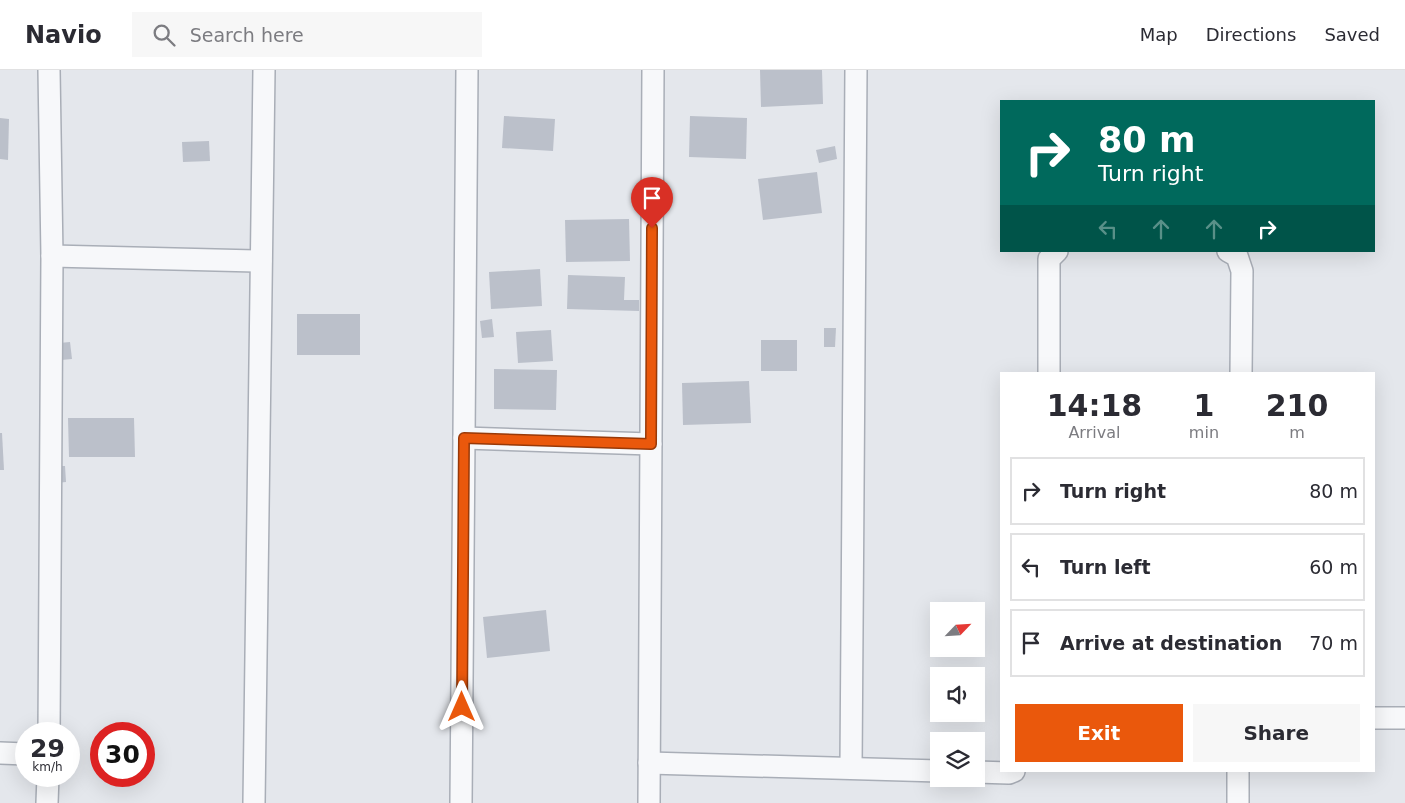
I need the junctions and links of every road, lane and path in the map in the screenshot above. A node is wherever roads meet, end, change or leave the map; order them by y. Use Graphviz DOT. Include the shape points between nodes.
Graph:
graph roads {
  1 [pos="49,70"];
  2 [pos="264,70"];
  3 [pos="467,70"];
  4 [pos="653,70"];
  5 [pos="856,70"];
  6 [pos="1056,252"];
  7 [pos="1230,252"];
  8 [pos="52,256"];
  9 [pos="261,261"];
  10 [pos="1049,372"];
  11 [pos="1241,372"];
  12 [pos="464,438"];
  13 [pos="651,444"];
  14 [pos="1375,718"];
  15 [pos="1405,718"];
  16 [pos="49,722"];
  17 [pos="0,753"];
  18 [pos="15,754"];
  19 [pos="649,763"];
  20 [pos="851,768"];
  21 [pos="930,771"];
  22 [pos="985,772"];
  23 [pos="1012,772"];
  24 [pos="1238,772"];
  25 [pos="48,787"];
  26 [pos="47,803"];
  27 [pos="254,803"];
  28 [pos="461,803"];
  29 [pos="649,803"];
  30 [pos="1238,803"];
  1 -- 8 [label="street"];
  2 -- 9 [label="street"];
  3 -- 12 [label="street"];
  4 -- 13 [label="street"];
  5 -- 20 [label="street"];
  6 -- 10 [label="street" via="1049,259"];
  7 -- 11 [label="street" via="1236,256 1242,271"];
  8 -- 9 [label="street"];
  8 -- 16 [label="street"];
  9 -- 27 [label="street"];
  12 -- 13 [label="street"];
  12 -- 28 [label="street"];
  13 -- 19 [label="street"];
  14 -- 15 [label="street"];
  17 -- 18 [label="street"];
  19 -- 20 [label="street"];
  19 -- 29 [label="street"];
  20 -- 21 [label="street"];
  22 -- 23 [label="street"];
  24 -- 30 [label="street"];
  25 -- 26 [label="street"];
}
